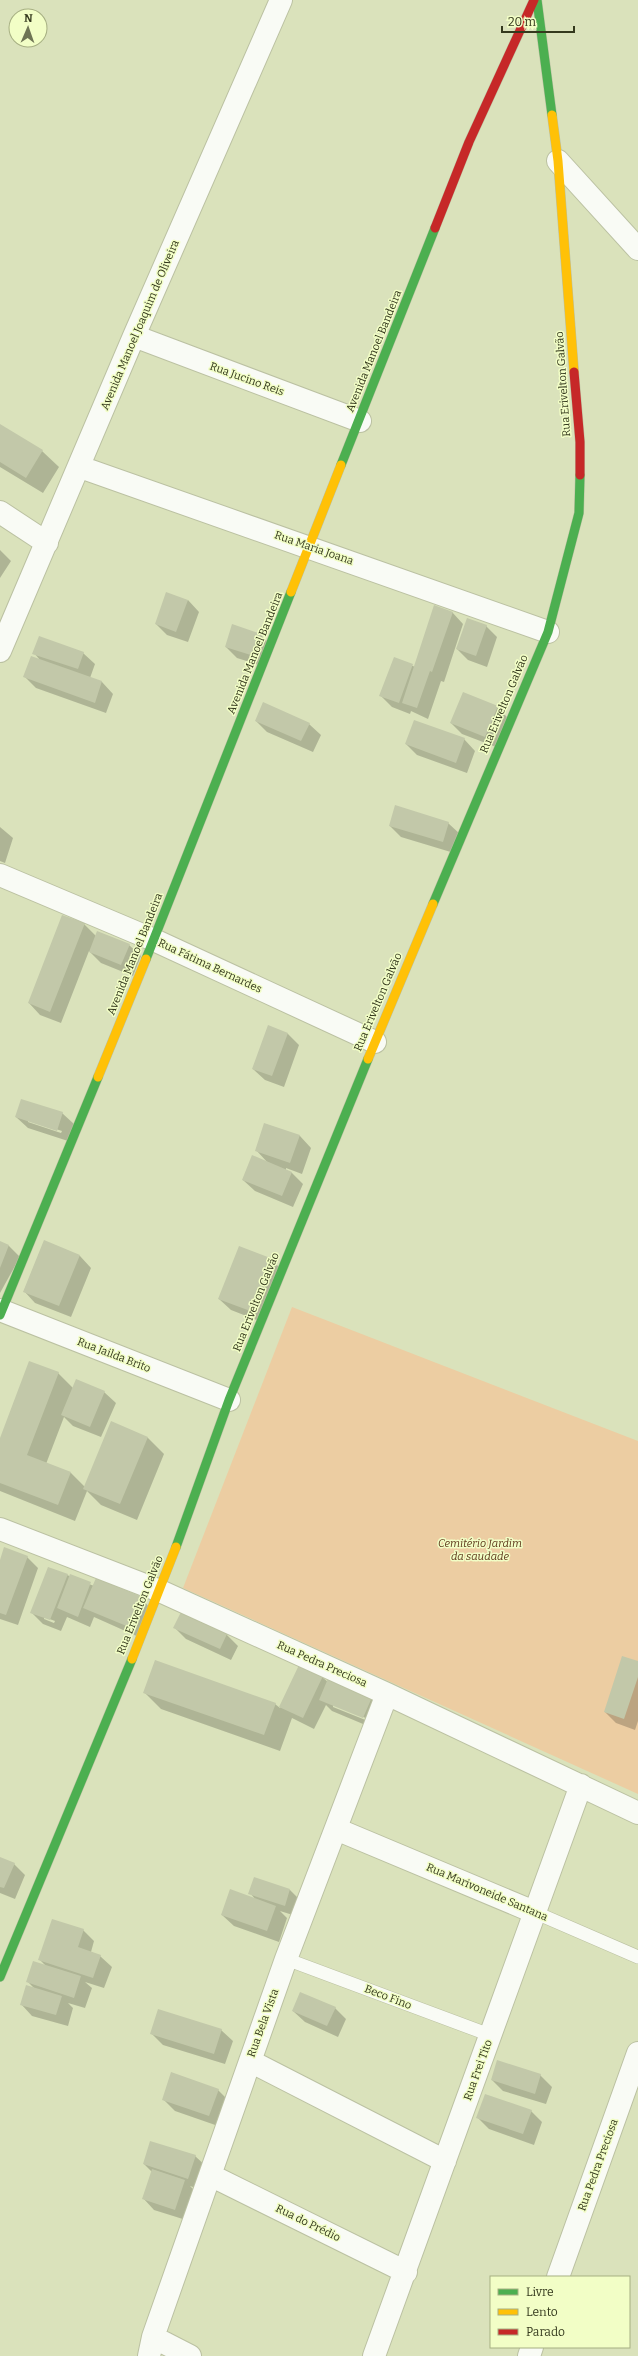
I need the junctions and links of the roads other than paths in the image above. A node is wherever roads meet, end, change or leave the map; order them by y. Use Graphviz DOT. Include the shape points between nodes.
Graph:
graph roads {
  1 [pos="282,0"];
  2 [pos="534,0"];
  3 [pos="537,0"];
  4 [pos="558,161"];
  5 [pos="638,249"];
  6 [pos="134,336"];
  7 [pos="360,421"];
  8 [pos="80,466"];
  9 [pos="0,512"];
  10 [pos="47,543"];
  11 [pos="311,547"];
  12 [pos="548,632"];
  13 [pos="0,651"];
  14 [pos="0,875"];
  15 [pos="154,940"];
  16 [pos="375,1042"];
  17 [pos="1,1312"];
  18 [pos="229,1400"];
  19 [pos="0,1529"];
  20 [pos="160,1591"];
  21 [pos="387,1694"];
  22 [pos="582,1785"];
  23 [pos="638,1813"];
  24 [pos="336,1828"];
  25 [pos="534,1912"];
  26 [pos="638,1957"];
  27 [pos="286,1959"];
  28 [pos="0,1976"];
  29 [pos="490,2035"];
  30 [pos="638,2052"];
  31 [pos="250,2061"];
  32 [pos="445,2161"];
  33 [pos="210,2175"];
  34 [pos="406,2272"];
  35 [pos="558,2276"];
  36 [pos="151,2346"];
  37 [pos="190,2356"];
  38 [pos="374,2356"];
  1 -- 6 [label="street, Avenida Manoel Joaquim de Oliveira"];
  2 -- 7 [label="main road, Avenida Manoel Bandeira" via="469,142"];
  3 -- 4 [label="main road, Rua Erivelton Galvão"];
  4 -- 5 [label="street"];
  4 -- 12 [label="main road, Rua Erivelton Galvão" via="580,442 579,513"];
  6 -- 7 [label="street, Rua Jucino Reis"];
  6 -- 8 [label="street, Avenida Manoel Joaquim de Oliveira"];
  7 -- 11 [label="main road, Avenida Manoel Bandeira"];
  8 -- 10 [label="street, Avenida Manoel Joaquim de Oliveira"];
  8 -- 11 [label="street, Rua Maria Joana"];
  9 -- 10 [label="street"];
  10 -- 13 [label="street, Avenida Manoel Joaquim de Oliveira"];
  11 -- 12 [label="street, Rua Maria Joana"];
  11 -- 15 [label="main road, Avenida Manoel Bandeira"];
  12 -- 16 [label="main road, Rua Erivelton Galvão"];
  14 -- 15 [label="street, Rua Fátima Bernardes"];
  15 -- 16 [label="street, Rua Fátima Bernardes"];
  15 -- 17 [label="main road, Avenida Manoel Bandeira"];
  16 -- 18 [label="main road, Rua Erivelton Galvão"];
  17 -- 18 [label="street, Rua Jailda Brito"];
  18 -- 20 [label="main road, Rua Erivelton Galvão"];
  19 -- 20 [label="street, Rua Pedra Preciosa"];
  20 -- 21 [label="street, Rua Pedra Preciosa"];
  20 -- 28 [label="main road, Rua Erivelton Galvão"];
  21 -- 22 [label="street, Rua Pedra Preciosa"];
  21 -- 24 [label="street, Rua Bela Vista"];
  22 -- 23 [label="street, Rua Pedra Preciosa"];
  22 -- 25 [label="street, Rua Frei Tito"];
  24 -- 25 [label="street, Rua Marivoneide Santana"];
  24 -- 27 [label="street, Rua Bela Vista"];
  25 -- 26 [label="lane, Rua Marivoneide Santana"];
  25 -- 29 [label="street, Rua Frei Tito"];
  27 -- 29 [label="lane, Beco Fino"];
  27 -- 31 [label="street, Rua Bela Vista"];
  29 -- 32 [label="street, Rua Frei Tito"];
  30 -- 35 [label="street, Rua Pedra Preciosa"];
  31 -- 32 [label="street"];
  31 -- 33 [label="street, Rua Bela Vista"];
  32 -- 34 [label="street, Rua Frei Tito"];
  33 -- 34 [label="street, Rua do Prédio"];
  33 -- 36 [label="street, Rua Bela Vista"];
  34 -- 38 [label="street, Rua Frei Tito"];
  36 -- 37 [label="street"];
}
